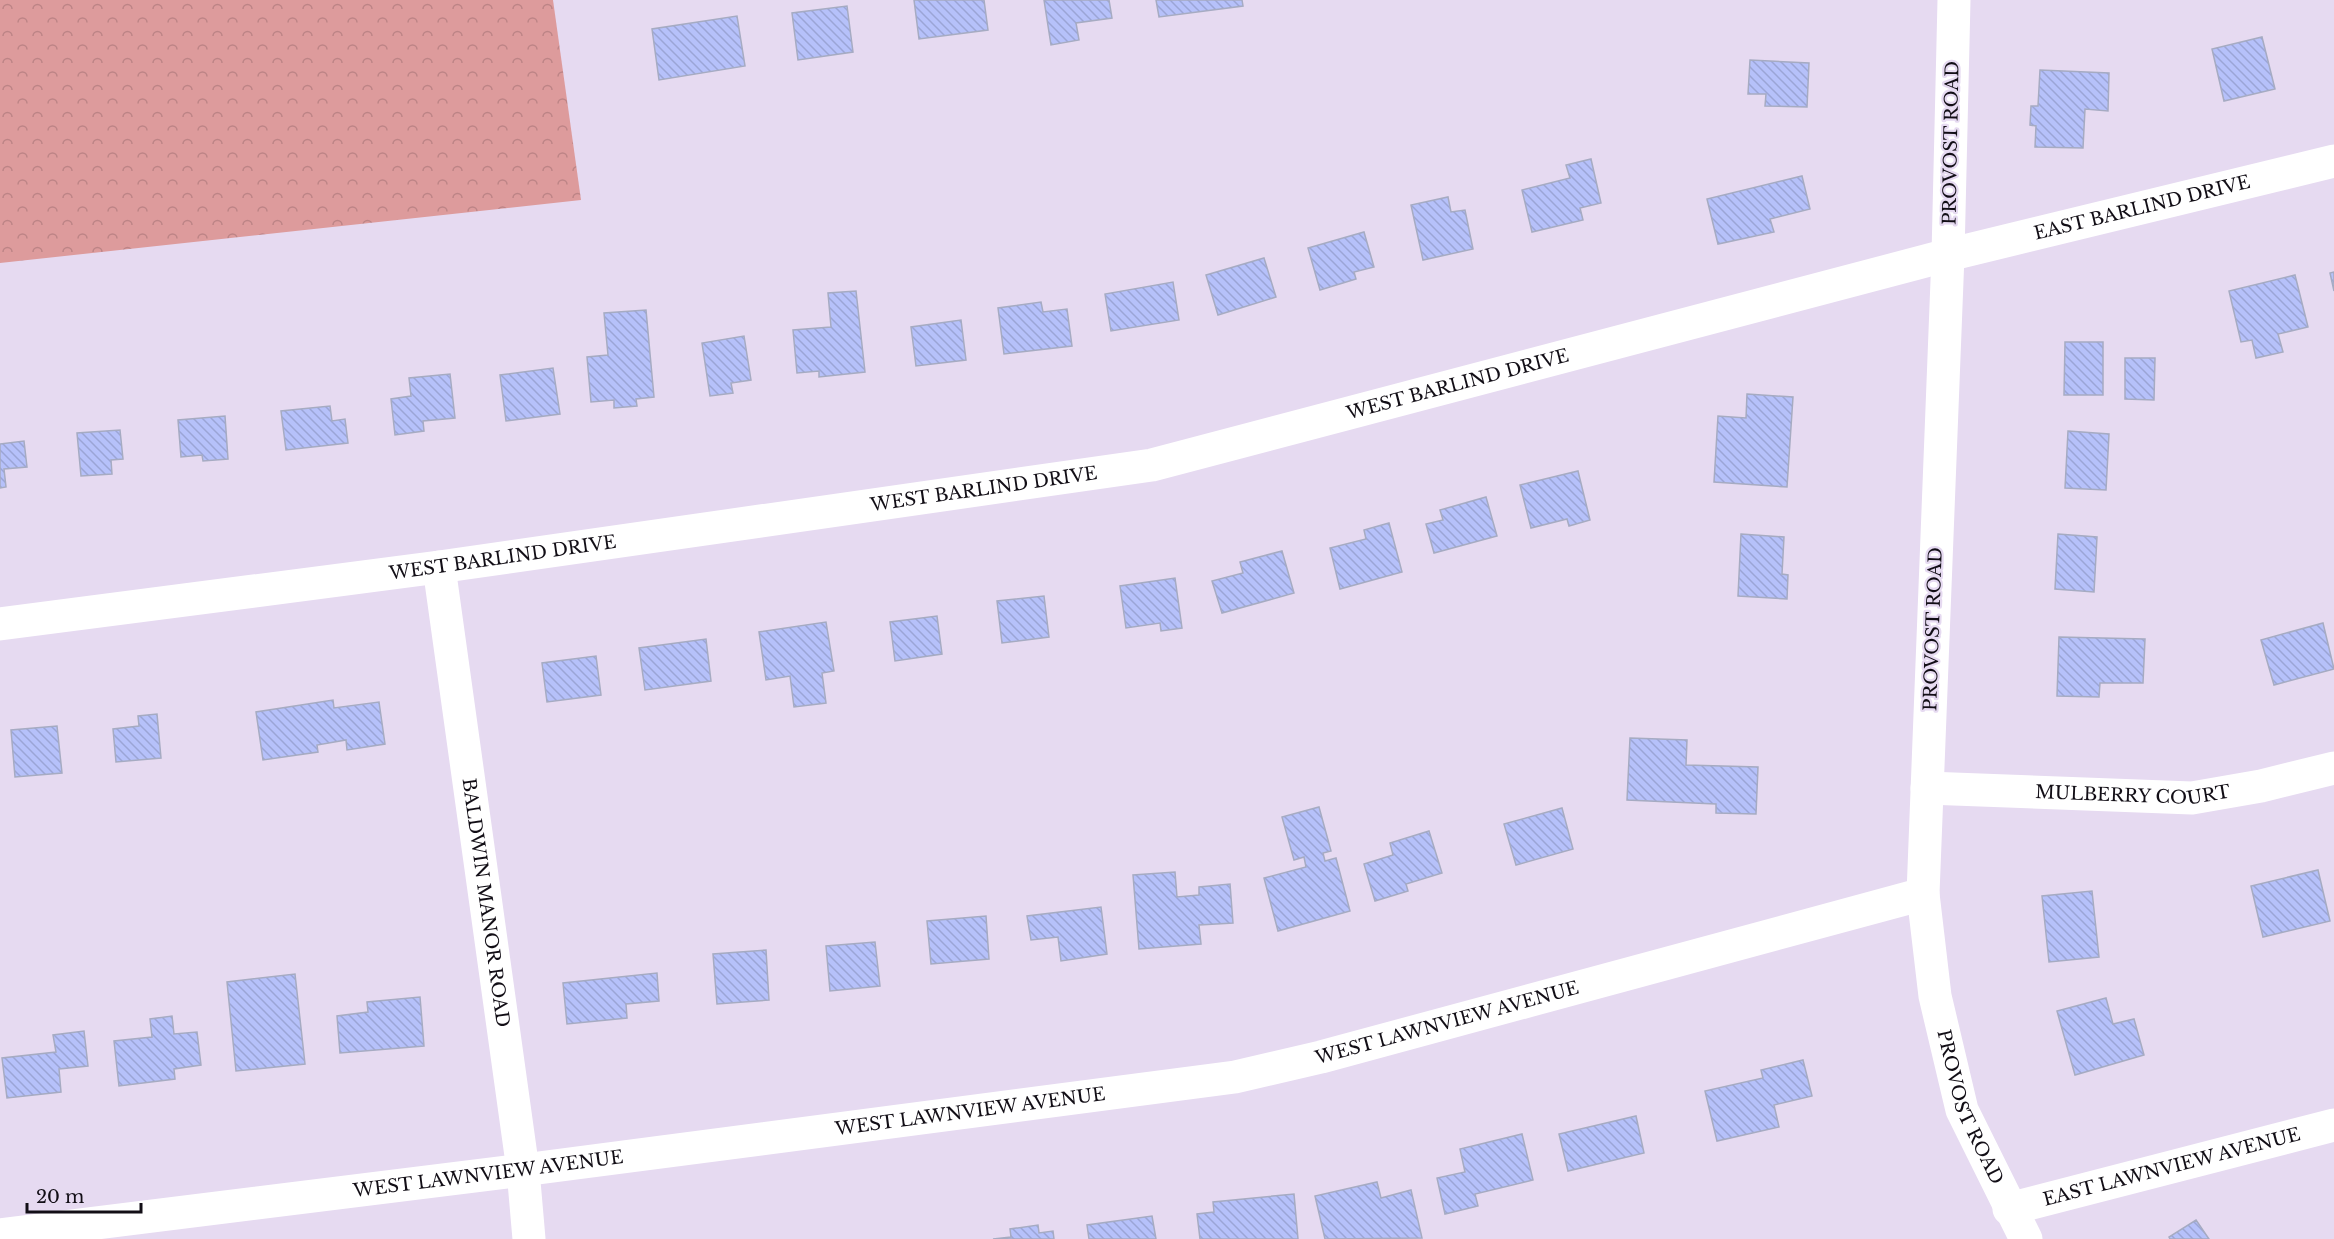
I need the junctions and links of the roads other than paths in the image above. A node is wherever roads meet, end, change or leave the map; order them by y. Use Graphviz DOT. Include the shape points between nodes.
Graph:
graph roads {
  1 [pos="1954,0"];
  2 [pos="2334,161"];
  3 [pos="1948,255"];
  4 [pos="440,567"];
  5 [pos="0,624"];
  6 [pos="2334,768"];
  7 [pos="1927,788"];
  8 [pos="1923,894"];
  9 [pos="2334,1125"];
  10 [pos="523,1170"];
  11 [pos="2009,1209"];
  12 [pos="0,1235"];
  13 [pos="529,1239"];
  14 [pos="2026,1239"];
  1 -- 3 [label="street, PROVOST ROAD"];
  2 -- 3 [label="street, EAST BARLIND DRIVE"];
  3 -- 4 [label="street, WEST BARLIND DRIVE" via="1152,465"];
  3 -- 7 [label="street, PROVOST ROAD"];
  4 -- 5 [label="street, WEST BARLIND DRIVE"];
  4 -- 10 [label="street, BALDWIN MANOR ROAD"];
  6 -- 7 [label="street, MULBERRY COURT" via="2193,798"];
  7 -- 8 [label="street, PROVOST ROAD"];
  8 -- 10 [label="street, WEST LAWNVIEW AVENUE" via="1234,1077"];
  8 -- 11 [label="street, PROVOST ROAD" via="1935,996 1962,1110"];
  9 -- 11 [label="street, EAST LAWNVIEW AVENUE"];
  10 -- 12 [label="street, WEST LAWNVIEW AVENUE"];
  10 -- 13 [label="street, BALDWIN MANOR ROAD"];
  11 -- 14 [label="street, PROVOST ROAD"];
}
